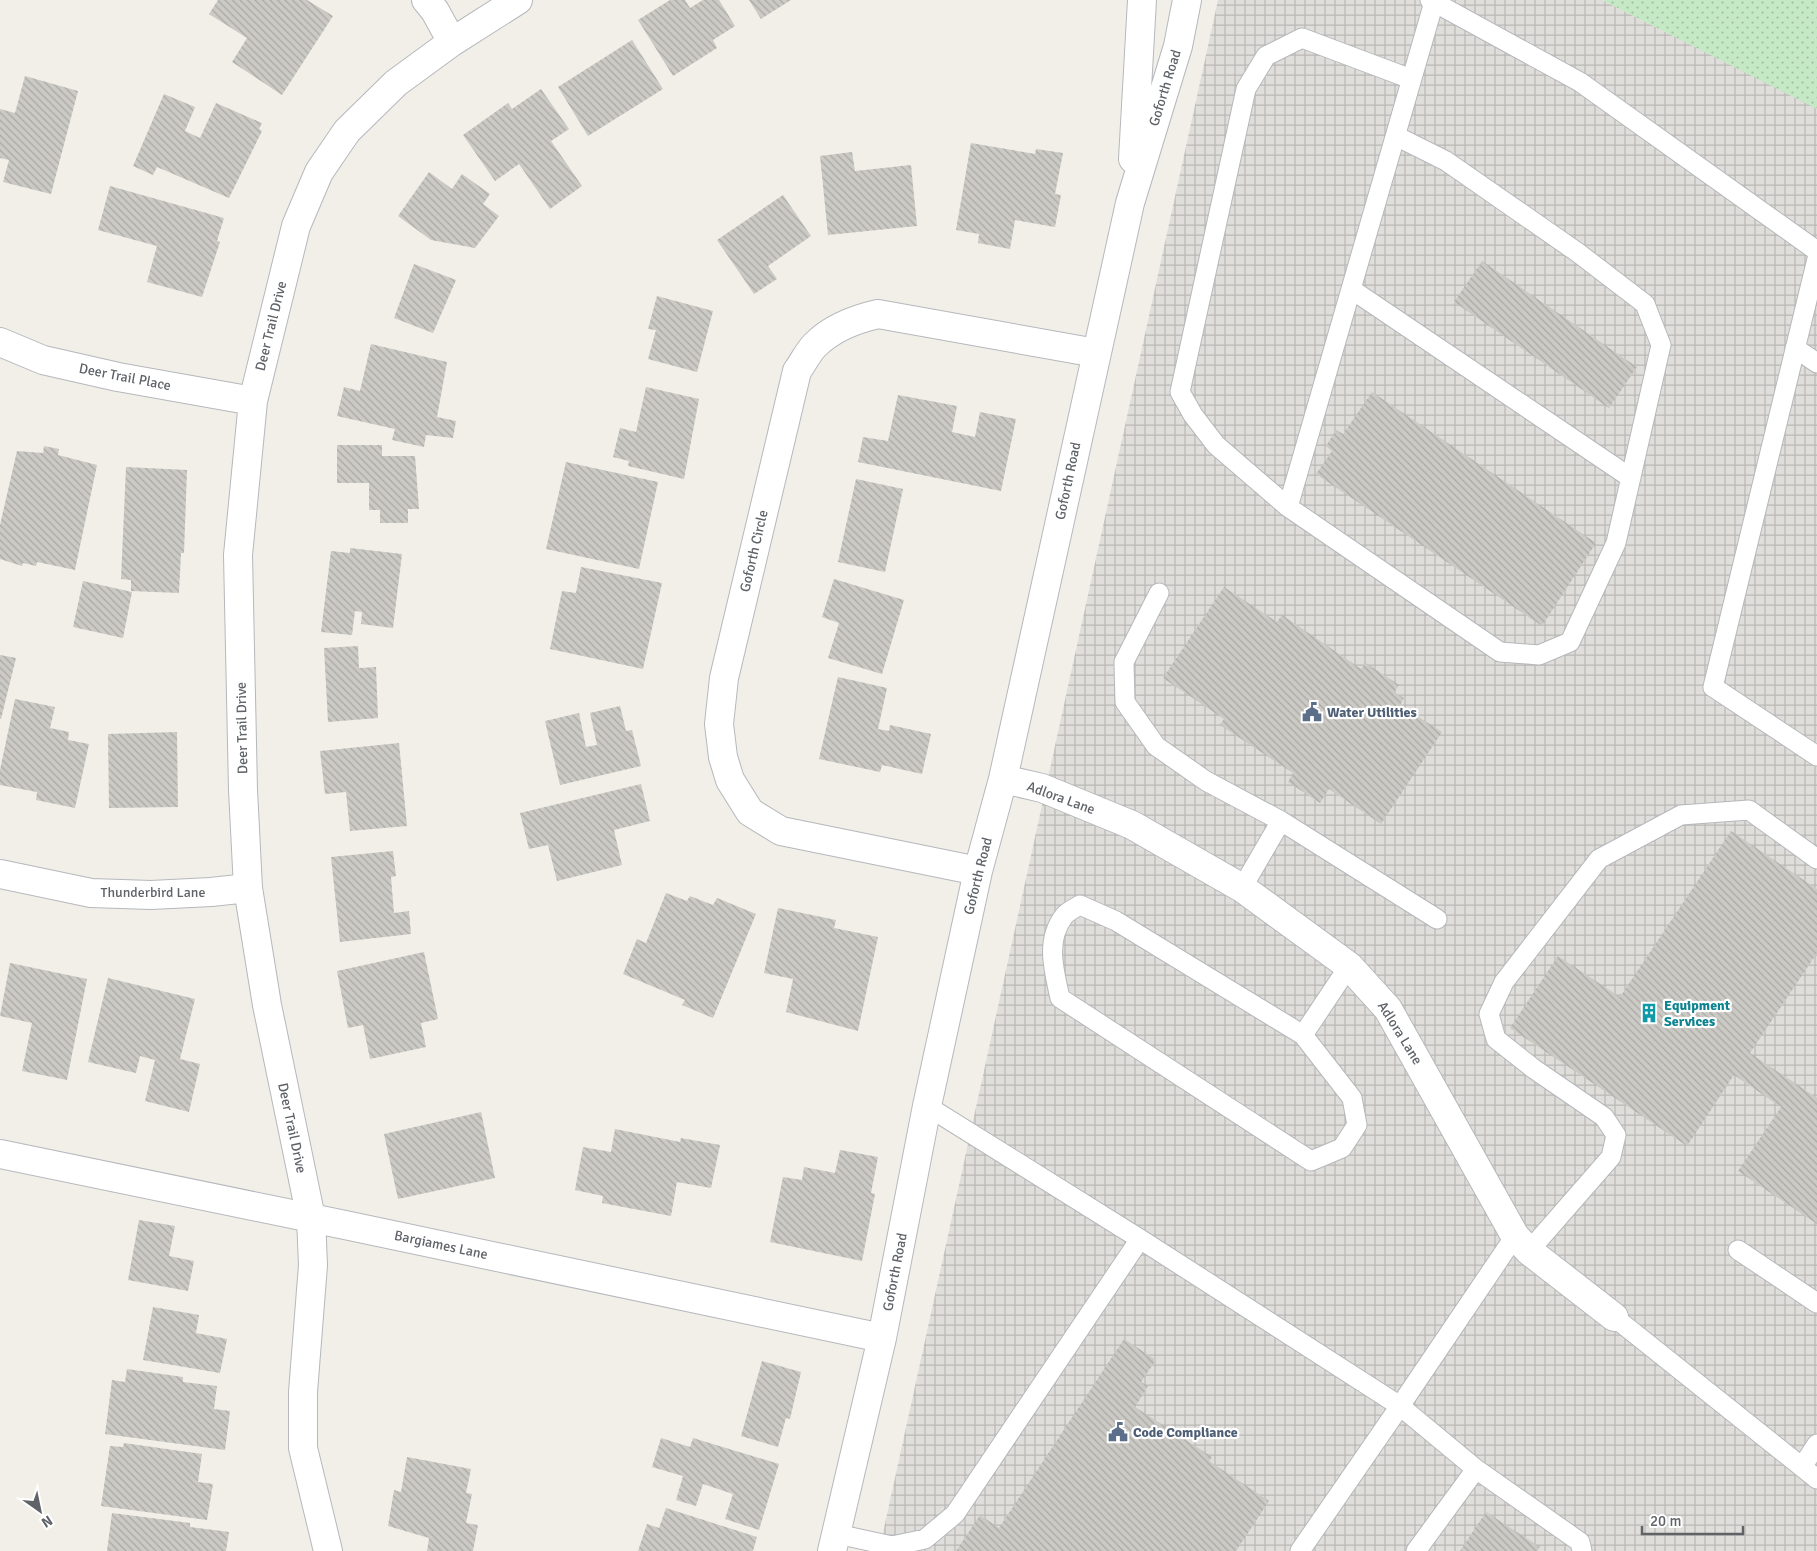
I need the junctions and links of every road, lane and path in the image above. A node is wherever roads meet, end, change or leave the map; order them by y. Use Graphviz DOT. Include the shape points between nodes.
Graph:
graph roads {
  1 [pos="426,0"];
  2 [pos="518,0"];
  3 [pos="1142,0"];
  4 [pos="1187,0"];
  5 [pos="1432,1"];
  6 [pos="452,42"];
  7 [pos="1411,79"];
  8 [pos="1396,136"];
  9 [pos="1130,203"];
  10 [pos="1817,251"];
  11 [pos="1817,259"];
  12 [pos="1351,289"];
  13 [pos="0,342"];
  14 [pos="1795,348"];
  15 [pos="1096,353"];
  16 [pos="1817,363"];
  17 [pos="253,401"];
  18 [pos="1631,478"];
  19 [pos="1288,507"];
  20 [pos="1159,593"];
  21 [pos="1817,756"];
  22 [pos="1004,779"];
  23 [pos="1281,821"];
  24 [pos="1817,859"];
  25 [pos="978,871"];
  26 [pos="0,874"];
  27 [pos="248,888"];
  28 [pos="1242,888"];
  29 [pos="1438,919"];
  30 [pos="1349,966"];
  31 [pos="1303,1035"];
  32 [pos="927,1106"];
  33 [pos="0,1154"];
  34 [pos="311,1218"];
  35 [pos="1140,1239"];
  36 [pos="1522,1243"];
  37 [pos="1738,1250"];
  38 [pos="1817,1303"];
  39 [pos="1614,1317"];
  40 [pos="882,1338"];
  41 [pos="1400,1406"];
  42 [pos="1817,1444"];
  43 [pos="1802,1467"];
  44 [pos="1476,1469"];
  45 [pos="1817,1479"];
  46 [pos="835,1543"];
  47 [pos="328,1551"];
  48 [pos="1300,1551"];
  49 [pos="1416,1551"];
  50 [pos="1582,1551"];
  1 -- 6 [label="street"];
  2 -- 6 [label="street, Deer Trail Drive"];
  3 -- 9 [label="street, Goforth Road"];
  4 -- 9 [label="street, Goforth Road" via="1178,46"];
  5 -- 7 [label="lane"];
  5 -- 10 [label="lane" via="1580,82"];
  6 -- 17 [label="street, Deer Trail Drive" via="396,83 347,130 319,172 296,226"];
  7 -- 8 [label="lane"];
  7 -- 19 [label="lane" via="1302,38 1266,56 1246,90 1180,392 1192,415 1216,445"];
  8 -- 12 [label="lane"];
  8 -- 18 [label="lane" via="1446,161 1577,252 1645,304 1661,345"];
  9 -- 15 [label="street, Goforth Road"];
  11 -- 14 [label="lane"];
  12 -- 18 [label="lane"];
  12 -- 19 [label="lane"];
  13 -- 17 [label="street, Deer Trail Place" via="43,360"];
  14 -- 16 [label="lane"];
  14 -- 21 [label="lane" via="1713,686"];
  15 -- 22 [label="street, Goforth Road"];
  15 -- 25 [label="street, Goforth Circle" via="878,314 839,328 815,345 796,371 724,678 720,724 723,757 730,780 750,812 782,831"];
  17 -- 27 [label="street, Deer Trail Drive" via="238,556"];
  18 -- 19 [label="lane" via="1616,542 1570,642 1539,655 1500,652"];
  20 -- 23 [label="lane" via="1124,662 1124,702 1156,746 1206,781"];
  22 -- 25 [label="street, Goforth Road"];
  22 -- 28 [label="street, Adlora Lane" via="1042,788 1132,824"];
  23 -- 28 [label="lane"];
  23 -- 29 [label="lane"];
  24 -- 36 [label="lane" via="1749,810 1680,816 1598,859 1504,982 1489,1014 1496,1040 1604,1117 1616,1135 1611,1157"];
  25 -- 32 [label="street, Goforth Road"];
  26 -- 27 [label="street, Thunderbird Lane" via="91,892 151,895"];
  27 -- 34 [label="street, Deer Trail Drive" via="267,1005"];
  28 -- 30 [label="street, Adlora Lane"];
  30 -- 31 [label="lane"];
  30 -- 36 [label="street, Adlora Lane" via="1388,1009"];
  31 -- 31 [label="lane" via="1352,1098 1356,1125 1342,1148 1311,1161 1060,998 1052,963 1052,937 1065,914 1080,904 1116,921"];
  32 -- 35 [label="lane"];
  32 -- 40 [label="street, Goforth Road"];
  33 -- 34 [label="street, Bargiames Lane"];
  34 -- 40 [label="street, Bargiames Lane"];
  34 -- 47 [label="street, Deer Trail Drive" via="313,1265 303,1392 304,1448"];
  35 -- 41 [label="lane"];
  35 -- 46 [label="lane" via="955,1514 925,1539 892,1546"];
  36 -- 39 [label="street, Adlora Lane"];
  36 -- 41 [label="lane"];
  37 -- 38 [label="lane"];
  39 -- 43 [label="lane"];
  40 -- 46 [label="street, Goforth Road"];
  41 -- 44 [label="lane"];
  41 -- 48 [label="lane"];
  42 -- 43 [label="lane"];
  43 -- 45 [label="lane"];
  44 -- 49 [label="lane"];
  44 -- 50 [label="lane" via="1580,1542"];
}
